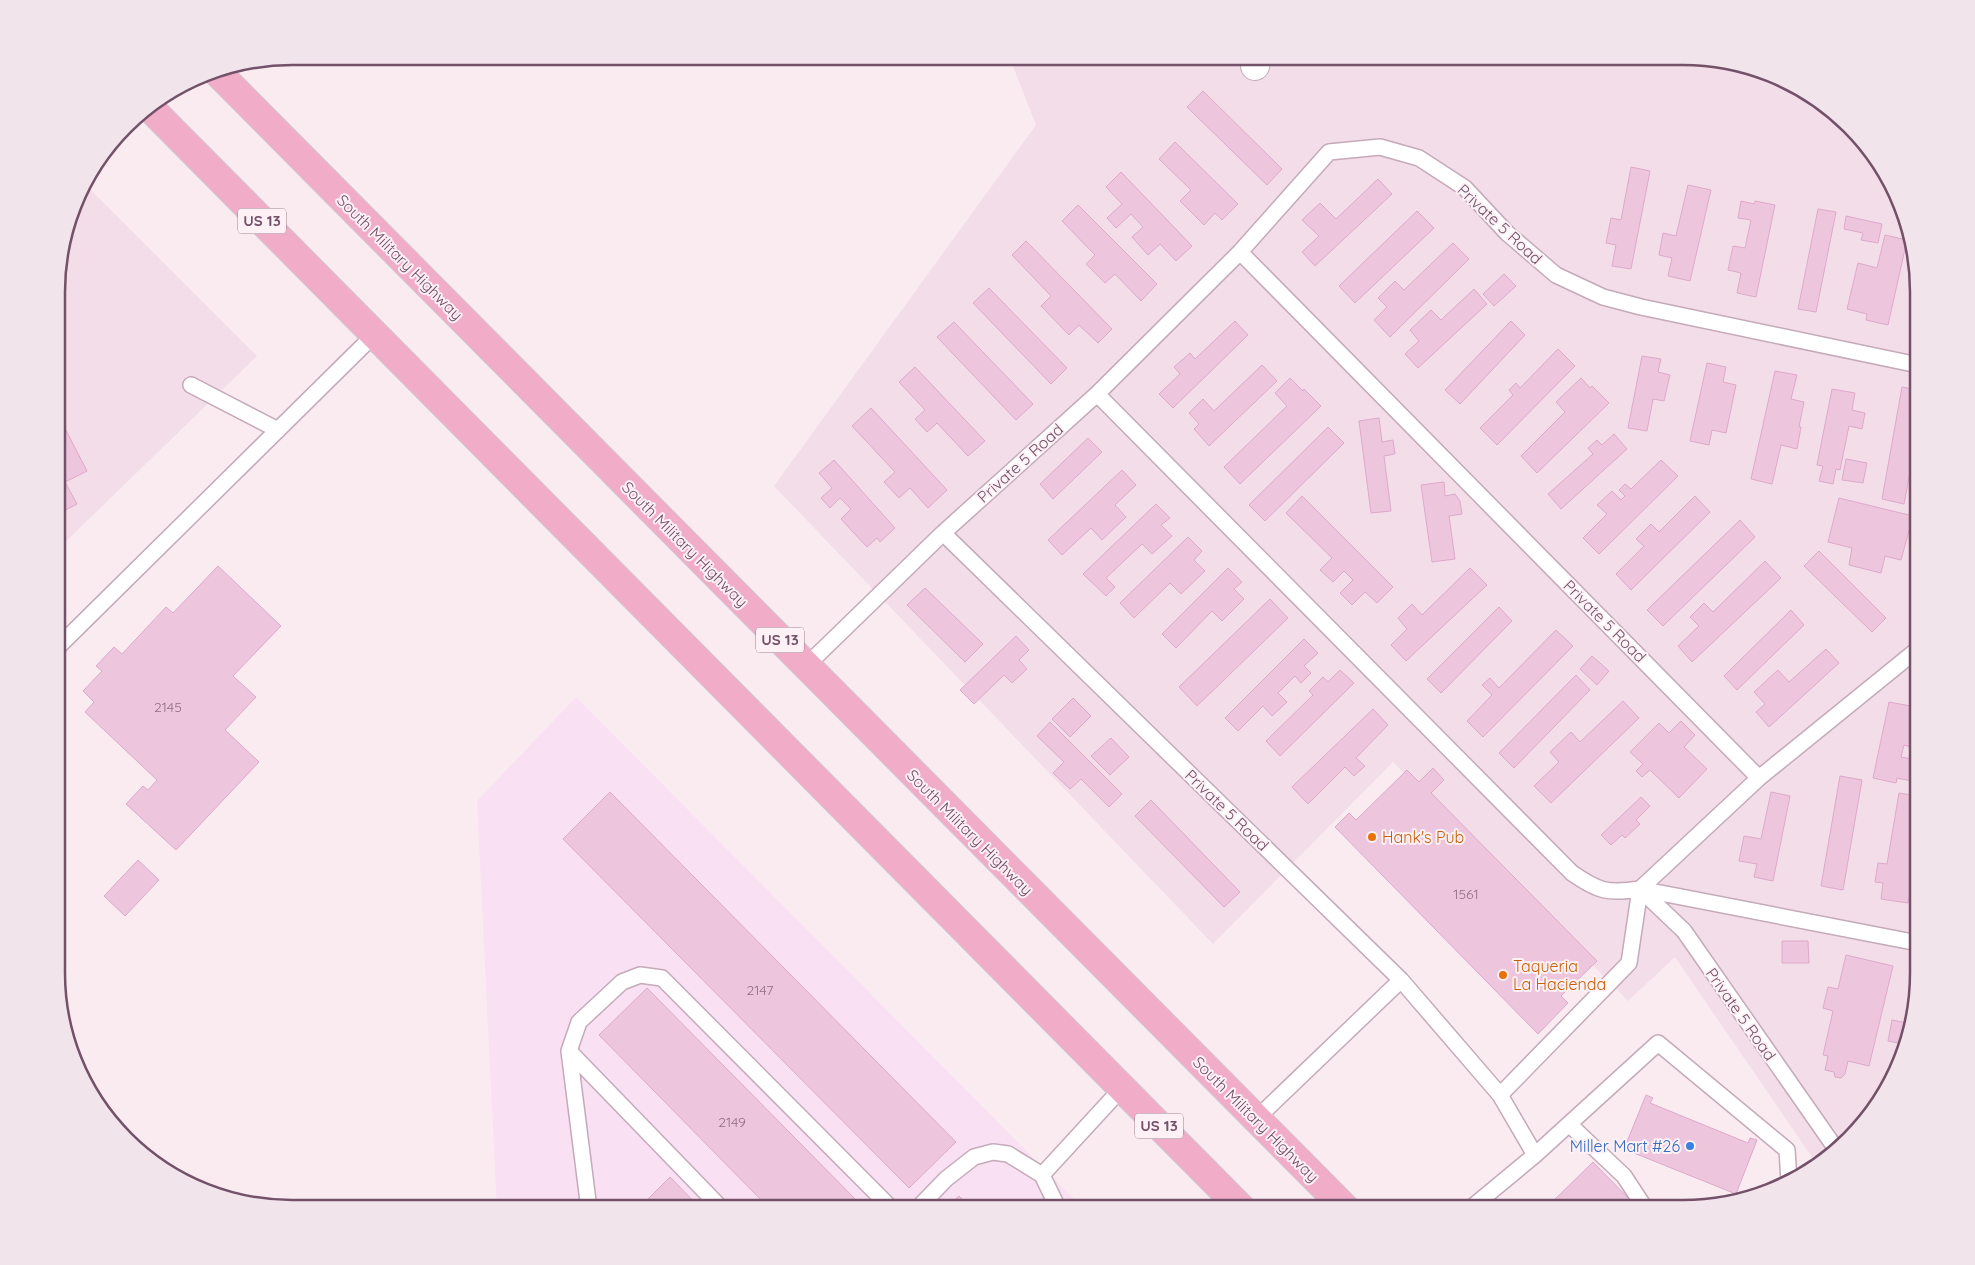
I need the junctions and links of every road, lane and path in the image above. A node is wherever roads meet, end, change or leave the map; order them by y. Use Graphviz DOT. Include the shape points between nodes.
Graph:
graph roads {
  1 [pos="221,76"];
  2 [pos="154,112"];
  3 [pos="1240,252"];
  4 [pos="374,335"];
  5 [pos="1910,363"];
  6 [pos="191,385"];
  7 [pos="1097,394"];
  8 [pos="278,430"];
  9 [pos="944,533"];
  10 [pos="65,640"];
  11 [pos="1910,655"];
  12 [pos="806,666"];
  13 [pos="1759,778"];
  14 [pos="1640,889"];
  15 [pos="1910,941"];
  16 [pos="1401,980"];
  17 [pos="570,1052"];
  18 [pos="1122,1088"];
  19 [pos="1500,1095"];
  20 [pos="1256,1119"];
  21 [pos="1570,1126"];
  22 [pos="1833,1144"];
  23 [pos="1536,1155"];
  24 [pos="1789,1174"];
  25 [pos="1042,1175"];
  26 [pos="588,1200"];
  27 [pos="713,1200"];
  28 [pos="884,1200"];
  29 [pos="925,1200"];
  30 [pos="1054,1200"];
  31 [pos="1233,1200"];
  32 [pos="1337,1200"];
  33 [pos="1484,1200"];
  34 [pos="1637,1200"];
  1 -- 12 [label="main road, South Military Highway / US 13"];
  2 -- 4 [label="main road, US 13"];
  3 -- 5 [label="lane, Private 5 Road" via="1329,152 1380,147 1419,158 1465,188 1507,233 1556,275 1603,296 1641,308"];
  3 -- 7 [label="lane, Private 5 Road"];
  3 -- 13 [label="lane, Private 5 Road"];
  4 -- 8 [label="lane"];
  4 -- 18 [label="main road, US 13"];
  6 -- 8 [label="lane"];
  7 -- 9 [label="lane, Private 5 Road"];
  7 -- 14 [label="lane" via="1572,873 1594,888 1618,892"];
  8 -- 10 [label="lane"];
  9 -- 12 [label="lane, Private 5 Road"];
  9 -- 16 [label="lane, Private 5 Road"];
  11 -- 13 [label="lane"];
  12 -- 20 [label="main road, South Military Highway / US 13"];
  13 -- 14 [label="lane"];
  14 -- 15 [label="lane"];
  14 -- 19 [label="lane" via="1629,963"];
  14 -- 22 [label="lane, Private 5 Road" via="1684,931"];
  16 -- 19 [label="lane, Private 5 Road"];
  16 -- 20 [label="lane"];
  17 -- 26 [label="lane"];
  17 -- 27 [label="lane"];
  17 -- 28 [label="lane" via="579,1022 622,982 640,975 662,978"];
  18 -- 25 [label="lane"];
  18 -- 31 [label="main road, US 13"];
  19 -- 23 [label="lane, Private 5 Road"];
  20 -- 32 [label="main road, South Military Highway / US 13"];
  21 -- 23 [label="lane"];
  21 -- 24 [label="lane" via="1658,1043 1787,1150"];
  21 -- 34 [label="lane"];
  23 -- 33 [label="lane"];
  25 -- 29 [label="lane" via="1008,1154 993,1152 974,1156"];
  25 -- 30 [label="lane"];
}
